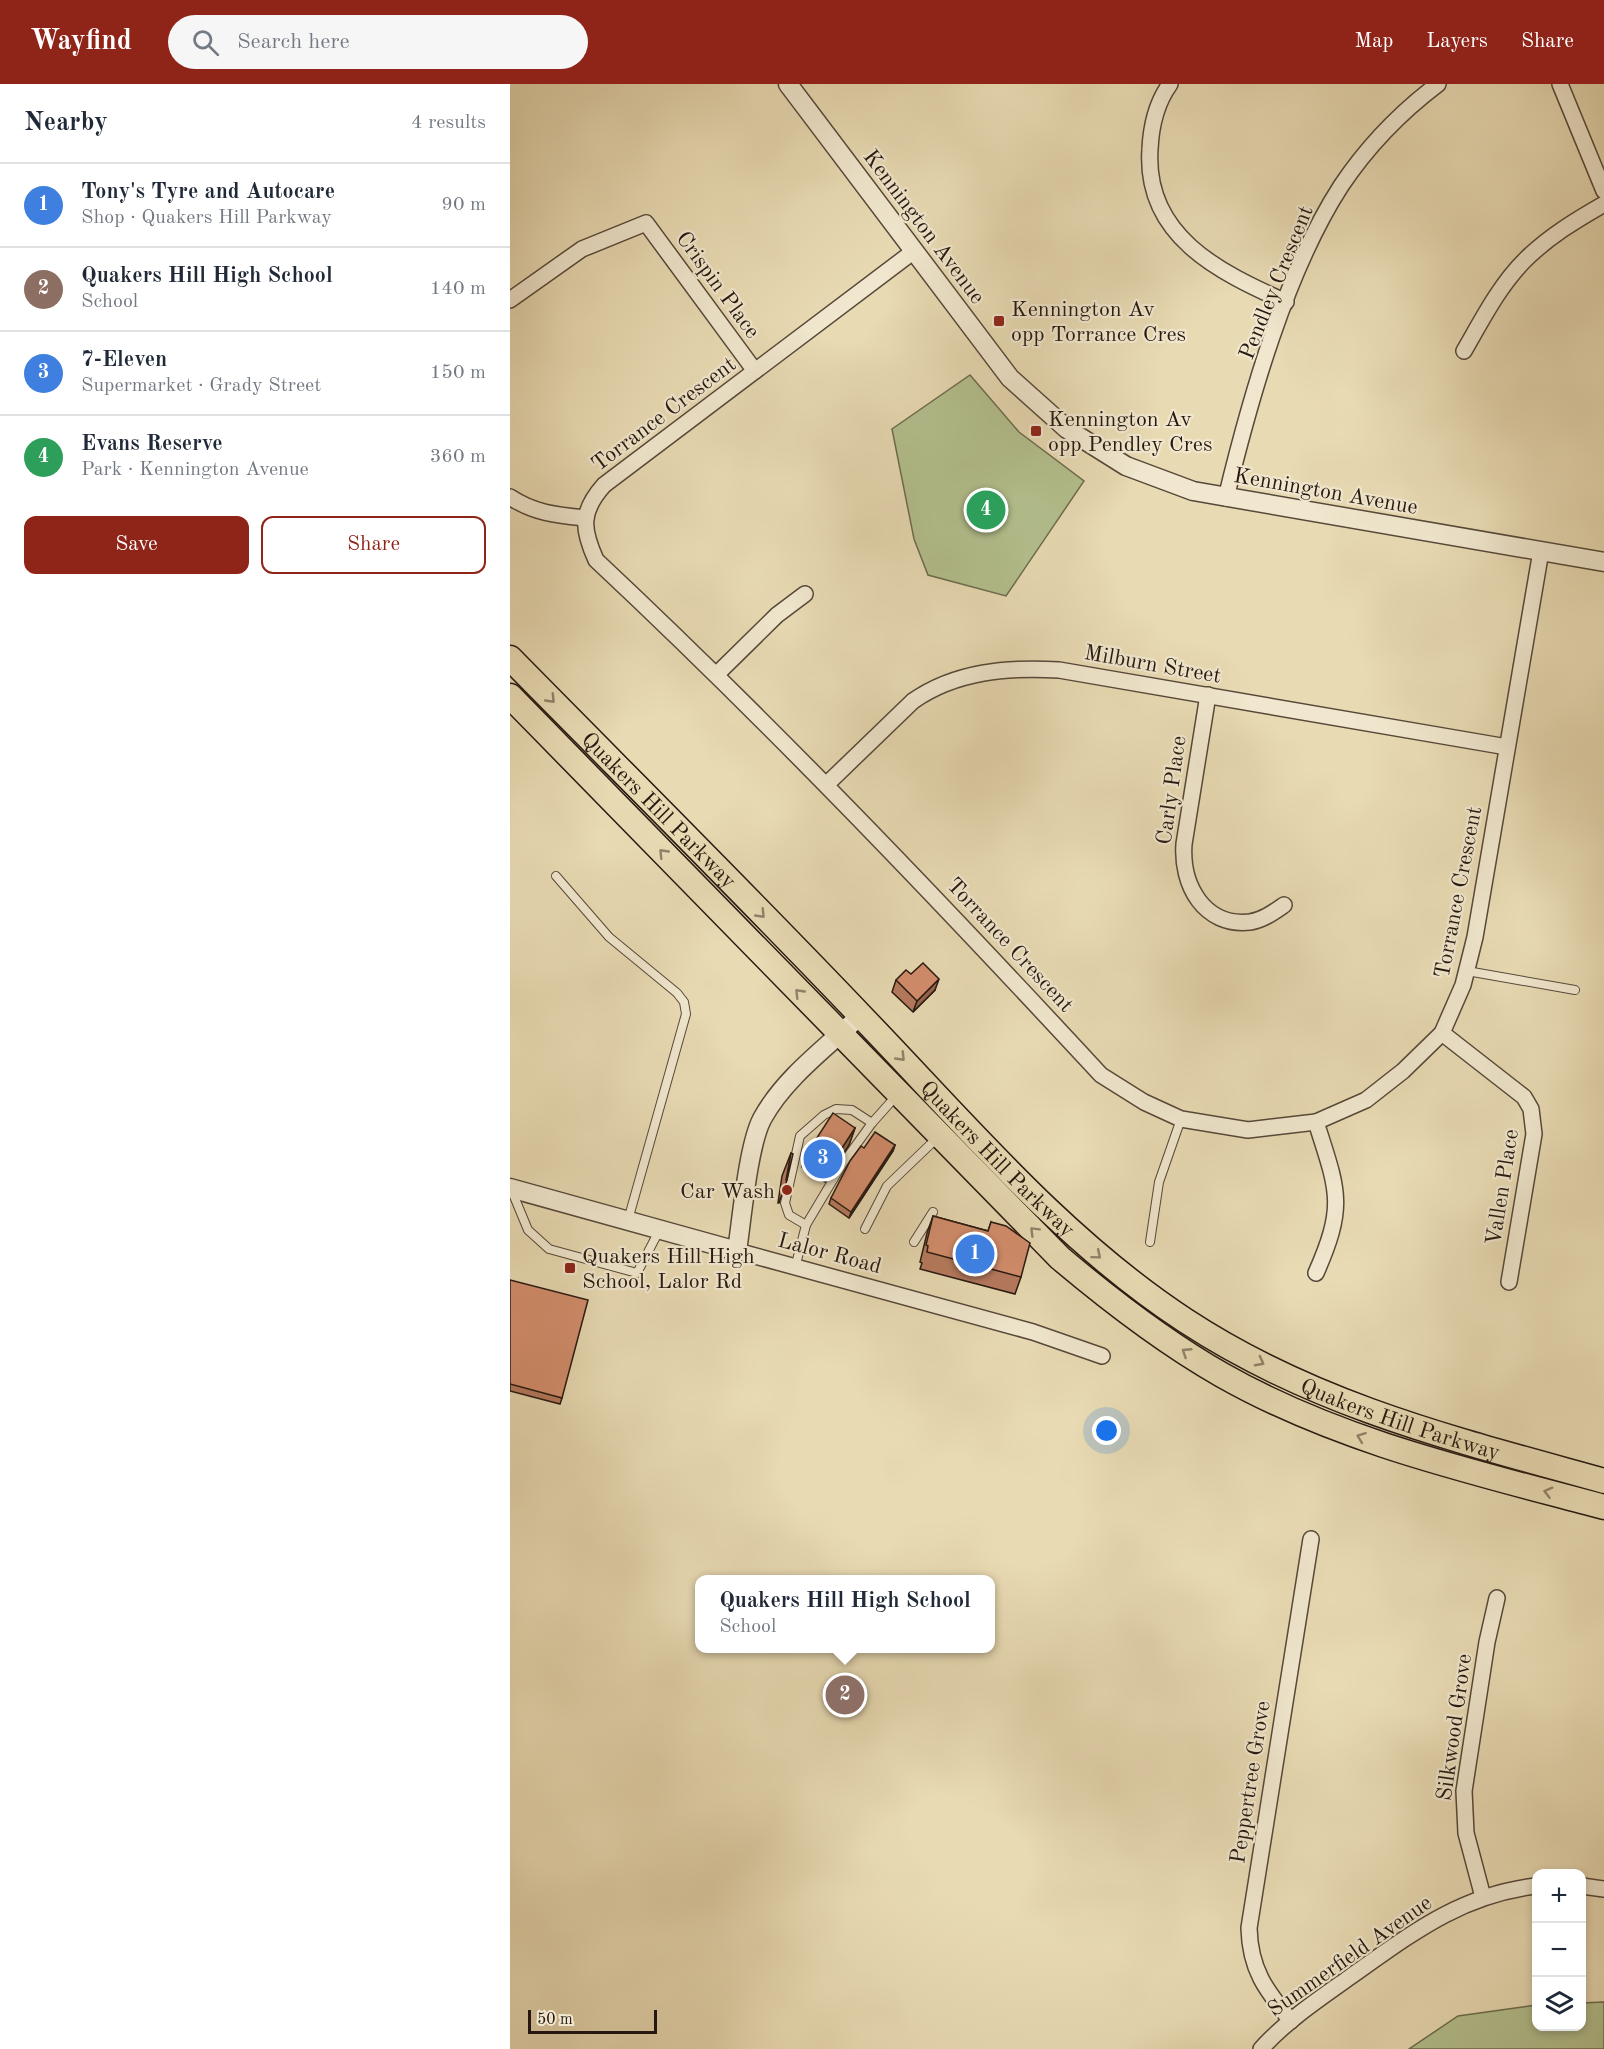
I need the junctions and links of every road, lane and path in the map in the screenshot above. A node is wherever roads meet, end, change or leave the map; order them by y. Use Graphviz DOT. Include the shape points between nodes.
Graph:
graph roads {
  1 [pos="788,84"];
  2 [pos="1170,84"];
  3 [pos="1438,84"];
  4 [pos="1560,84"];
  5 [pos="1604,191"];
  6 [pos="1604,204"];
  7 [pos="914,251"];
  8 [pos="510,300"];
  9 [pos="1286,302"];
  10 [pos="1464,351"];
  11 [pos="755,371"];
  12 [pos="510,496"];
  13 [pos="1226,498"];
  14 [pos="585,518"];
  15 [pos="1541,551"];
  16 [pos="1604,562"];
  17 [pos="805,594"];
  18 [pos="510,658"];
  19 [pos="717,674"];
  20 [pos="1208,695"];
  21 [pos="510,696"];
  22 [pos="1507,747"];
  23 [pos="827,784"];
  24 [pos="556,876"];
  25 [pos="1284,905"];
  26 [pos="1467,971"];
  27 [pos="1575,990"];
  28 [pos="861,1015"];
  29 [pos="1442,1033"];
  30 [pos="840,1035"];
  31 [pos="898,1094"];
  32 [pos="1181,1119"];
  33 [pos="1316,1122"];
  34 [pos="872,1123"];
  35 [pos="940,1136"];
  36 [pos="510,1188"];
  37 [pos="933,1212"];
  38 [pos="627,1222"];
  39 [pos="806,1225"];
  40 [pos="865,1229"];
  41 [pos="659,1231"];
  42 [pos="914,1242"];
  43 [pos="1150,1242"];
  44 [pos="736,1251"];
  45 [pos="795,1268"];
  46 [pos="1316,1273"];
  47 [pos="1509,1282"];
  48 [pos="1102,1356"];
  49 [pos="1604,1481"];
  50 [pos="1604,1507"];
  51 [pos="1311,1539"];
  52 [pos="1497,1598"];
  53 [pos="1532,1887"];
  54 [pos="1586,1887"];
  55 [pos="1604,1889"];
  56 [pos="1483,1897"];
  57 [pos="1291,2021"];
  58 [pos="1261,2049"];
  1 -- 7 [label="street, Kennington Avenue"];
  2 -- 9 [label="street" via="1153,124 1149,154 1153,187 1165,218 1182,241 1209,263"];
  3 -- 9 [label="street, Pendley Crescent" via="1385,132 1341,187"];
  4 -- 5 [label="street"];
  6 -- 10 [label="street" via="1524,260 1495,298"];
  7 -- 11 [label="street, Torrance Crescent"];
  7 -- 13 [label="street, Kennington Avenue" via="1010,378 1040,408 1126,466 1176,486"];
  8 -- 11 [label="street, Crispin Place" via="582,249 646,223"];
  9 -- 13 [label="street, Pendley Crescent" via="1246,418"];
  11 -- 14 [label="street, Torrance Crescent" via="604,485 591,500"];
  12 -- 14 [label="street" via="535,511"];
  13 -- 15 [label="street, Kennington Avenue"];
  14 -- 19 [label="street, Torrance Crescent" via="587,540 596,560"];
  15 -- 16 [label="street, Kennington Avenue"];
  15 -- 22 [label="street, Torrance Crescent"];
  17 -- 19 [label="street" via="777,615"];
  18 -- 28 [label="main road, Quakers Hill Parkway, one-way"];
  19 -- 23 [label="street, Torrance Crescent"];
  20 -- 22 [label="street, Milburn Street"];
  20 -- 23 [label="street, Milburn Street" via="1059,670 967,675 913,701"];
  20 -- 25 [label="street, Carly Place" via="1184,844 1188,884 1204,907 1227,920 1251,922"];
  30 -- 21 [label="main road, Quakers Hill Parkway, one-way"];
  22 -- 26 [label="street, Torrance Crescent"];
  23 -- 32 [label="street, Torrance Crescent" via="1101,1075"];
  24 -- 38 [label="lane" via="609,937 684,1002 686,1014"];
  26 -- 27 [label="lane"];
  26 -- 29 [label="street, Torrance Crescent"];
  28 -- 30 [label="street"];
  28 -- 49 [label="main road, Quakers Hill Parkway, one-way" via="1068,1231 1122,1276 1188,1322 1302,1384 1367,1412"];
  29 -- 33 [label="street, Torrance Crescent" via="1366,1100"];
  29 -- 47 [label="street, Vallen Place" via="1524,1097 1531,1109 1534,1134"];
  30 -- 31 [label="main road, Quakers Hill Parkway"];
  30 -- 44 [label="street" via="774,1100 761,1121"];
  31 -- 34 [label="lane"];
  31 -- 35 [label="main road, Quakers Hill Parkway"];
  32 -- 33 [label="street, Torrance Crescent" via="1248,1130"];
  32 -- 43 [label="lane" via="1159,1182"];
  33 -- 46 [label="street" via="1334,1178 1337,1204 1332,1236"];
  34 -- 39 [label="lane"];
  34 -- 39 [label="lane" via="852,1110 836,1109 800,1136 785,1203 789,1215"];
  35 -- 40 [label="lane" via="887,1186"];
  50 -- 35 [label="main road, Quakers Hill Parkway, one-way" via="1421,1458 1363,1438 1222,1375 1116,1305 1076,1271"];
  36 -- 38 [label="street, Lalor Road"];
  36 -- 41 [label="lane" via="528,1230 549,1249 637,1273"];
  37 -- 42 [label="lane"];
  38 -- 41 [label="street, Lalor Road"];
  39 -- 45 [label="lane"];
  41 -- 44 [label="street, Lalor Road"];
  44 -- 45 [label="street, Lalor Road"];
  45 -- 48 [label="street, Lalor Road" via="1033,1332"];
  51 -- 57 [label="street, Peppertree Grove" via="1249,1928 1255,1969"];
  52 -- 56 [label="street, Silkwood Grove" via="1464,1791 1466,1833"];
  53 -- 56 [label="street, Summerfield Avenue"];
  54 -- 55 [label="street"];
  56 -- 57 [label="street, Summerfield Avenue" via="1435,1918"];
  57 -- 58 [label="street, Summerfield Avenue"];
}
